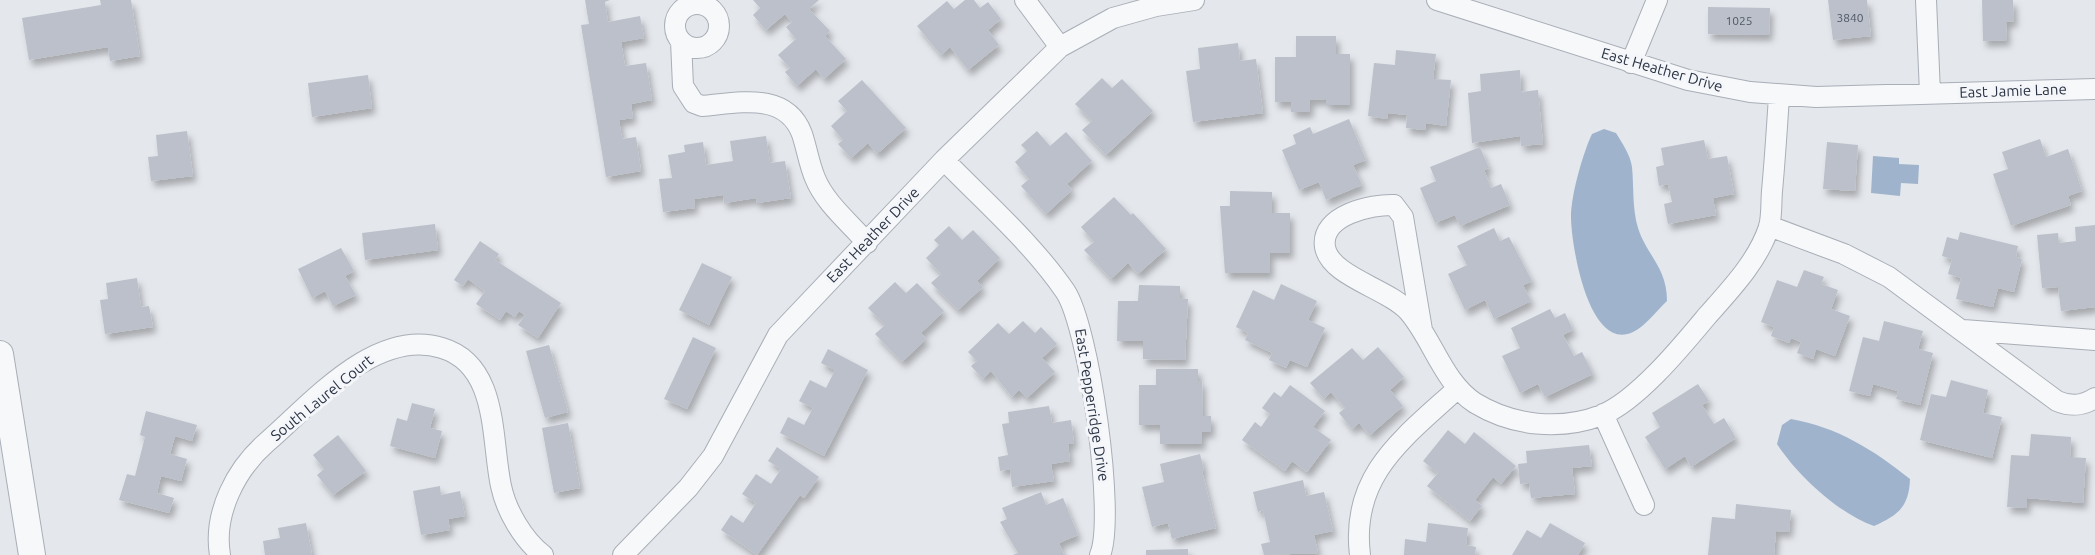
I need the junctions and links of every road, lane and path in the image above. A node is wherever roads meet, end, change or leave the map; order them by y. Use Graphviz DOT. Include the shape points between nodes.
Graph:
graph roads {
  1 [pos="1024,0"];
  2 [pos="1194,0"];
  3 [pos="1437,0"];
  4 [pos="1657,0"];
  5 [pos="1926,0"];
  6 [pos="681,41"];
  7 [pos="1060,47"];
  8 [pos="1631,63"];
  9 [pos="2095,89"];
  10 [pos="1930,93"];
  11 [pos="1779,96"];
  12 [pos="944,160"];
  13 [pos="1769,226"];
  14 [pos="867,243"];
  15 [pos="1422,330"];
  16 [pos="1963,330"];
  17 [pos="2095,340"];
  18 [pos="0,354"];
  19 [pos="1458,388"];
  20 [pos="2095,398"];
  21 [pos="1603,414"];
  22 [pos="6,433"];
  23 [pos="1644,505"];
  24 [pos="32,555"];
  25 [pos="220,555"];
  26 [pos="543,555"];
  27 [pos="624,555"];
  28 [pos="1100,555"];
  29 [pos="1360,555"];
  1 -- 7 [label="street"];
  2 -- 7 [label="street, East Heather Drive" via="1113,18"];
  3 -- 8 [label="street, East Heather Drive"];
  4 -- 8 [label="street"];
  5 -- 10 [label="street"];
  6 -- 14 [label="street" via="684,86 694,103 702,106 766,102 784,109 802,133 821,189"];
  7 -- 12 [label="street, East Heather Drive"];
  8 -- 11 [label="street, East Heather Drive" via="1718,87"];
  9 -- 10 [label="street, East Jamie Lane"];
  10 -- 11 [label="street, East Heather Drive"];
  11 -- 13 [label="street"];
  12 -- 14 [label="street, East Heather Drive"];
  12 -- 28 [label="street, East Pepperridge Drive" via="1042,262 1067,293 1077,318 1106,489 1104,546"];
  13 -- 16 [label="street" via="1862,263"];
  13 -- 21 [label="street" via="1740,279 1669,361"];
  14 -- 27 [label="street, East Heather Drive" via="778,335 713,456 688,489"];
  15 -- 15 [label="street" via="1408,310 1386,293 1340,269 1327,254 1324,244 1329,230 1343,216 1378,204 1394,205 1403,217"];
  15 -- 19 [label="street"];
  16 -- 17 [label="street"];
  16 -- 20 [label="street" via="2057,401 2079,405"];
  18 -- 22 [label="street"];
  19 -- 21 [label="street" via="1489,410 1521,422 1556,424"];
  19 -- 29 [label="street" via="1395,446 1375,472 1358,522"];
  21 -- 23 [label="street"];
  22 -- 24 [label="street"];
  25 -- 26 [label="street, South Laurel Court" via="223,508 250,457 355,368 381,351 405,344 431,344 455,352 470,366 485,390 507,505 517,525"];
}
